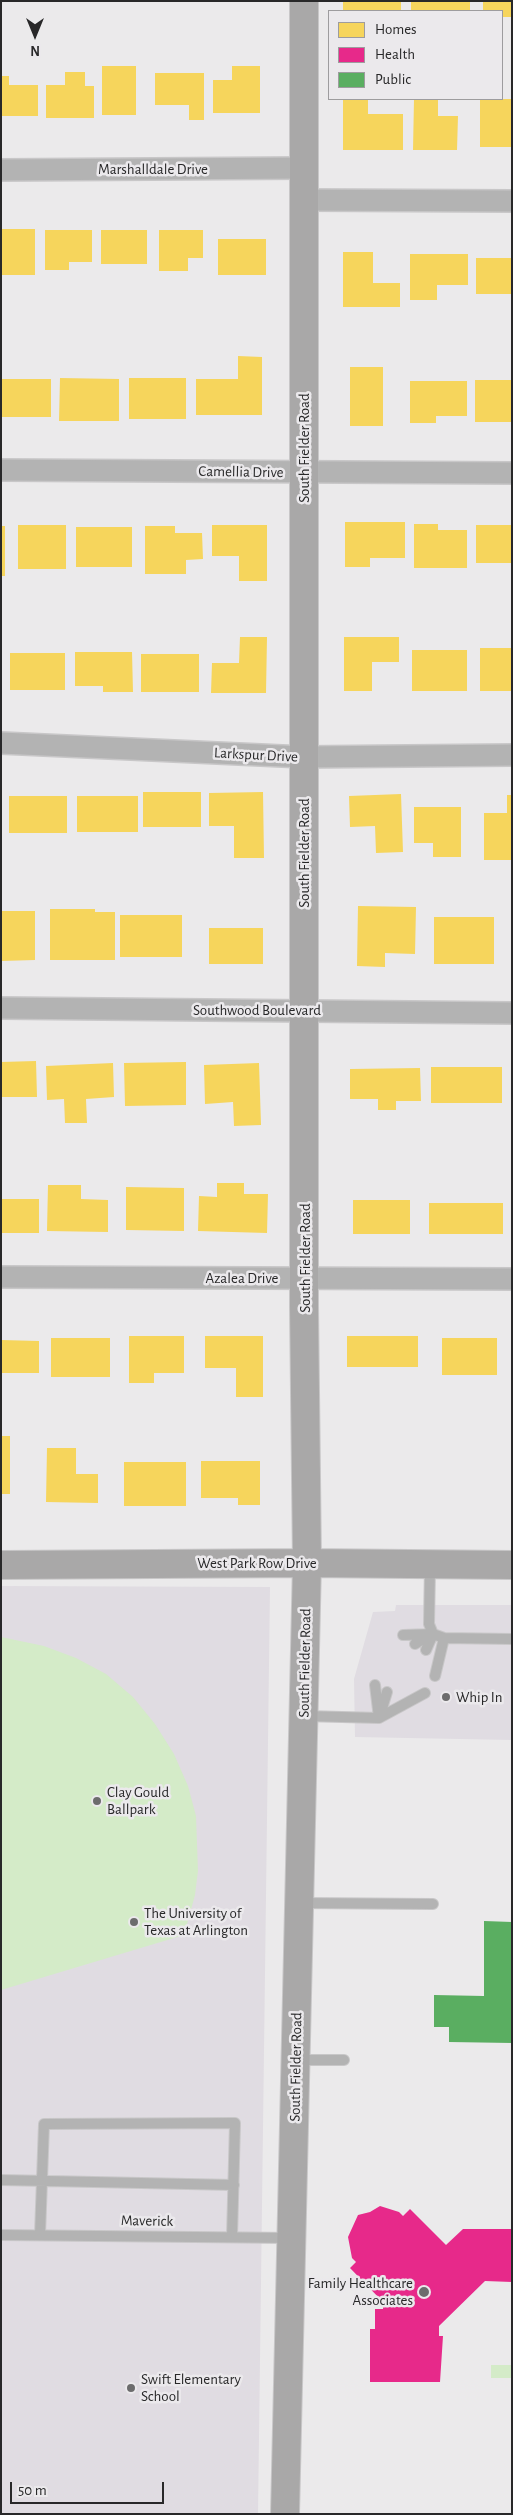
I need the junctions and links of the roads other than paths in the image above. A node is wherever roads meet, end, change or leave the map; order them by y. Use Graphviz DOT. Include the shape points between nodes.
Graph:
graph roads {
  1 [pos="304,1"];
  2 [pos="304,168"];
  3 [pos="1,170"];
  4 [pos="304,200"];
  5 [pos="512,201"];
  6 [pos="1,470"];
  7 [pos="304,473"];
  8 [pos="512,473"];
  9 [pos="1,743"];
  10 [pos="512,755"];
  11 [pos="304,757"];
  12 [pos="1,1008"];
  13 [pos="304,1011"];
  14 [pos="512,1013"];
  15 [pos="1,1277"];
  16 [pos="304,1278"];
  17 [pos="512,1279"];
  18 [pos="307,1563"];
  19 [pos="430,1564"];
  20 [pos="512,1564"];
  21 [pos="1,1565"];
  22 [pos="432,1634"];
  23 [pos="403,1635"];
  24 [pos="444,1638"];
  25 [pos="512,1639"];
  26 [pos="415,1644"];
  27 [pos="426,1650"];
  28 [pos="434,1676"];
  29 [pos="374,1685"];
  30 [pos="387,1692"];
  31 [pos="425,1693"];
  32 [pos="399,1699"];
  33 [pos="304,1716"];
  34 [pos="379,1718"];
  35 [pos="300,1903"];
  36 [pos="433,1904"];
  37 [pos="296,2060"];
  38 [pos="344,2060"];
  39 [pos="1,2180"];
  40 [pos="42,2181"];
  41 [pos="234,2185"];
  42 [pos="1,2235"];
  43 [pos="40,2235"];
  44 [pos="232,2237"];
  45 [pos="292,2238"];
  46 [pos="286,2514"];
  1 -- 2 [label="main road, South Fielder Road"];
  2 -- 3 [label="street, Marshalldale Drive"];
  2 -- 4 [label="main road, South Fielder Road"];
  4 -- 5 [label="street"];
  4 -- 7 [label="main road, South Fielder Road"];
  6 -- 7 [label="street, Camellia Drive"];
  7 -- 8 [label="street, Camellia Drive"];
  7 -- 11 [label="main road, South Fielder Road"];
  9 -- 11 [label="street, Larkspur Drive"];
  10 -- 11 [label="street, Larkspur Drive"];
  11 -- 13 [label="main road, South Fielder Road"];
  12 -- 13 [label="street, Southwood Boulevard"];
  13 -- 14 [label="street, Southwood Boulevard"];
  13 -- 16 [label="main road, South Fielder Road"];
  15 -- 16 [label="street, Azalea Drive"];
  16 -- 17 [label="street, Azalea Drive"];
  16 -- 18 [label="main road, South Fielder Road"];
  18 -- 19 [label="main road, West Park Row Drive"];
  18 -- 21 [label="main road, West Park Row Drive"];
  18 -- 33 [label="main road, South Fielder Road"];
  19 -- 20 [label="main road, West Park Row Drive"];
  19 -- 22 [label="lane" via="429,1624"];
  22 -- 23 [label="lane"];
  22 -- 24 [label="lane"];
  22 -- 26 [label="lane"];
  22 -- 27 [label="lane"];
  24 -- 25 [label="lane"];
  24 -- 28 [label="lane"];
  29 -- 34 [label="lane"];
  30 -- 34 [label="lane"];
  31 -- 34 [label="lane"];
  32 -- 34 [label="lane"];
  33 -- 34 [label="lane"];
  33 -- 35 [label="main road, South Fielder Road"];
  35 -- 36 [label="lane"];
  35 -- 37 [label="main road, South Fielder Road"];
  37 -- 38 [label="lane"];
  37 -- 45 [label="main road, South Fielder Road"];
  39 -- 40 [label="lane"];
  40 -- 41 [label="lane"];
  40 -- 41 [label="lane" via="44,2124 235,2122"];
  40 -- 43 [label="lane"];
  41 -- 44 [label="lane"];
  42 -- 43 [label="lane, Maverick"];
  43 -- 44 [label="lane, Maverick"];
  44 -- 45 [label="lane, Maverick"];
  45 -- 46 [label="main road, South Fielder Road"];
}
